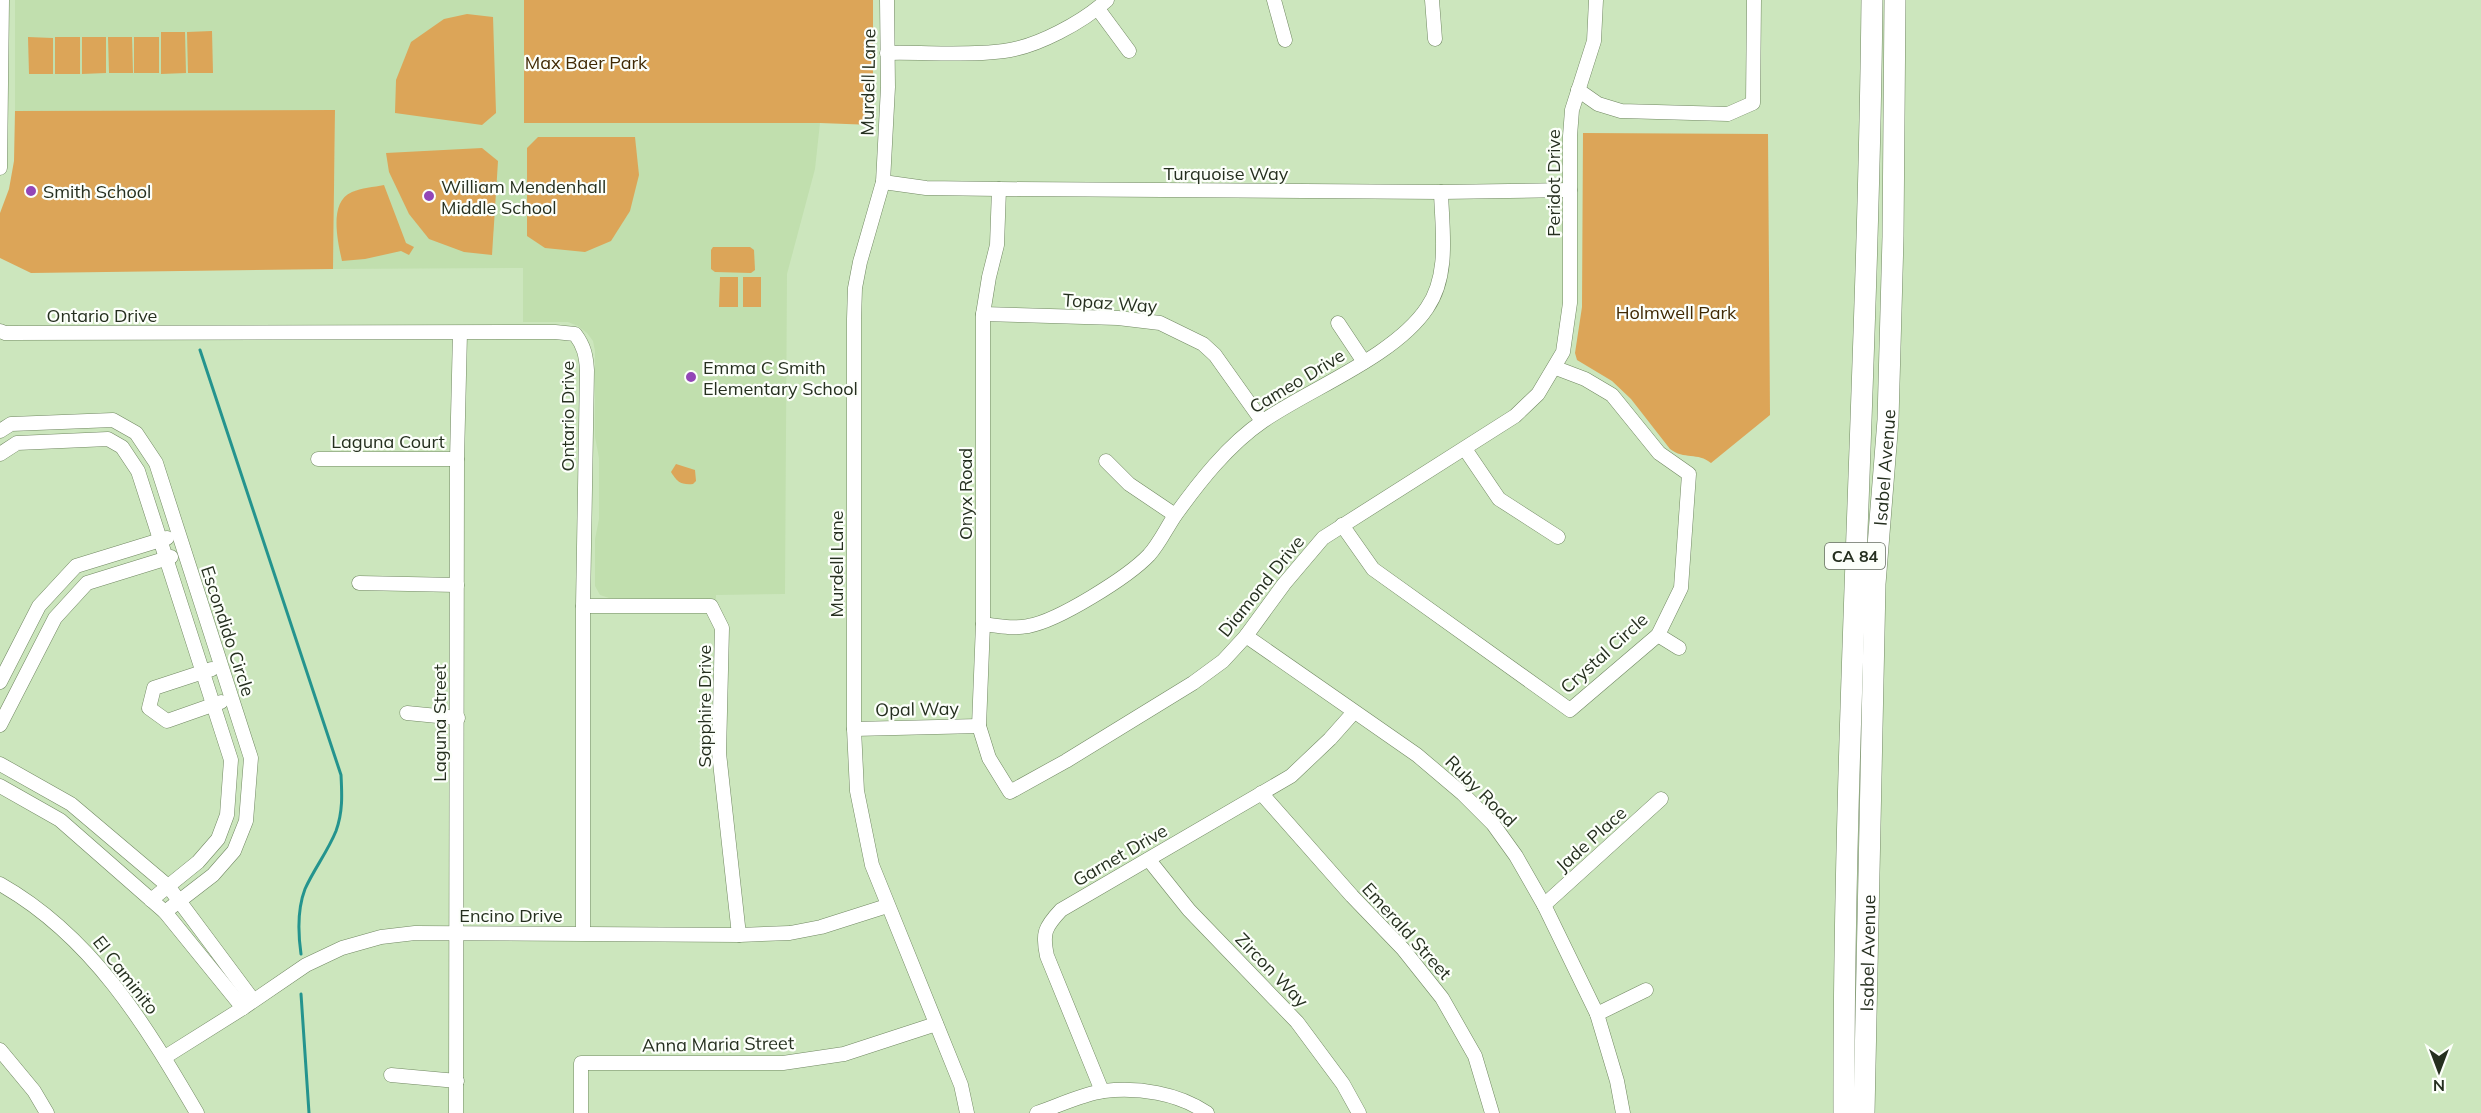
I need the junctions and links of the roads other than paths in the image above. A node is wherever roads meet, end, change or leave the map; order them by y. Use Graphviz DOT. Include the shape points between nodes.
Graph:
graph roads {
  1 [pos="887,0"];
  2 [pos="1274,0"];
  3 [pos="1432,0"];
  4 [pos="1596,0"];
  5 [pos="1754,0"];
  6 [pos="1872,0"];
  7 [pos="1895,0"];
  8 [pos="1,1"];
  9 [pos="1103,4"];
  10 [pos="1435,39"];
  11 [pos="1285,40"];
  12 [pos="1129,51"];
  13 [pos="887,53"];
  14 [pos="1578,90"];
  15 [pos="1,135"];
  16 [pos="0,168"];
  17 [pos="883,182"];
  18 [pos="999,189"];
  19 [pos="1570,190"];
  20 [pos="1441,192"];
  21 [pos="983,314"];
  22 [pos="1338,323"];
  23 [pos="0,331"];
  24 [pos="460,333"];
  25 [pos="1364,362"];
  26 [pos="1556,368"];
  27 [pos="60,421"];
  28 [pos="1262,421"];
  29 [pos="0,431"];
  30 [pos="61,440"];
  31 [pos="1465,449"];
  32 [pos="0,454"];
  33 [pos="318,459"];
  34 [pos="458,459"];
  35 [pos="1106,461"];
  36 [pos="1176,515"];
  37 [pos="1342,525"];
  38 [pos="178,534"];
  39 [pos="1558,537"];
  40 [pos="159,540"];
  41 [pos="183,553"];
  42 [pos="165,559"];
  43 [pos="359,583"];
  44 [pos="457,585"];
  45 [pos="39,606"];
  46 [pos="583,606"];
  47 [pos="55,618"];
  48 [pos="983,624"];
  49 [pos="1658,634"];
  50 [pos="1246,636"];
  51 [pos="1678,648"];
  52 [pos="222,666"];
  53 [pos="204,672"];
  54 [pos="0,682"];
  55 [pos="231,699"];
  56 [pos="213,705"];
  57 [pos="407,712"];
  58 [pos="1354,712"];
  59 [pos="458,718"];
  60 [pos="0,725"];
  61 [pos="979,726"];
  62 [pos="855,729"];
  63 [pos="0,764"];
  64 [pos="0,786"];
  65 [pos="1010,792"];
  66 [pos="1262,793"];
  67 [pos="1662,800"];
  68 [pos="1149,860"];
  69 [pos="0,884"];
  70 [pos="168,886"];
  71 [pos="151,900"];
  72 [pos="180,901"];
  73 [pos="1544,905"];
  74 [pos="887,906"];
  75 [pos="165,912"];
  76 [pos="455,932"];
  77 [pos="583,933"];
  78 [pos="739,935"];
  79 [pos="1646,990"];
  80 [pos="248,1004"];
  81 [pos="1597,1014"];
  82 [pos="936,1024"];
  83 [pos="0,1050"];
  84 [pos="165,1057"];
  85 [pos="391,1075"];
  86 [pos="457,1081"];
  87 [pos="1102,1091"];
  88 [pos="47,1113"];
  89 [pos="197,1113"];
  90 [pos="456,1113"];
  91 [pos="581,1113"];
  92 [pos="967,1113"];
  93 [pos="1037,1113"];
  94 [pos="1207,1113"];
  95 [pos="1359,1113"];
  96 [pos="1492,1113"];
  97 [pos="1623,1113"];
  98 [pos="1844,1113"];
  99 [pos="1864,1113"];
  1 -- 13 [label="street, Murdell Lane"];
  2 -- 11 [label="street"];
  3 -- 10 [label="street"];
  4 -- 14 [label="street, Peridot Drive" via="1594,41"];
  5 -- 14 [label="street" via="1753,104 1728,114 1621,111 1598,104"];
  6 -- 98 [label="highway, Isabel Avenue / CA 84" via="1850,705"];
  7 -- 99 [label="highway, Isabel Avenue" via="1893,248 1888,420 1875,584"];
  8 -- 15 [label="street"];
  9 -- 12 [label="street"];
  9 -- 13 [label="street" via="1048,38 1005,51"];
  13 -- 17 [label="street, Murdell Lane"];
  14 -- 19 [label="street, Peridot Drive" via="1572,110"];
  15 -- 16 [label="street"];
  17 -- 18 [label="street, Turquoise Way" via="926,188"];
  17 -- 62 [label="street, Murdell Lane" via="860,262 854,310"];
  18 -- 20 [label="street, Turquoise Way"];
  18 -- 21 [label="street, Onyx Road" via="998,245"];
  19 -- 20 [label="street, Turquoise Way"];
  19 -- 26 [label="street, Peridot Drive" via="1570,303 1563,352"];
  20 -- 25 [label="street, Cameo Drive" via="1443,256 1433,297 1407,330"];
  21 -- 28 [label="street, Topaz Way" via="1160,323 1203,344"];
  21 -- 48 [label="street, Onyx Road"];
  22 -- 25 [label="street"];
  23 -- 24 [label="street, Ontario Drive"];
  24 -- 34 [label="street, Laguna Street"];
  24 -- 46 [label="street, Ontario Drive" via="555,332 575,334 582,343 587,370"];
  25 -- 28 [label="street, Cameo Drive"];
  26 -- 31 [label="street, Diamond Drive" via="1538,394 1515,416"];
  26 -- 49 [label="street, Crystal Circle" via="1586,379 1612,395 1659,453 1689,474 1681,588"];
  27 -- 29 [label="street, Escondido Circle" via="11,424"];
  27 -- 30 [label="street"];
  27 -- 38 [label="street, Escondido Circle" via="113,420 136,433 156,463"];
  28 -- 36 [label="street, Cameo Drive" via="1218,461"];
  30 -- 32 [label="street, Escondido Circle" via="17,443"];
  30 -- 40 [label="street, Escondido Circle" via="108,439 122,447 138,471"];
  31 -- 37 [label="street, Diamond Drive"];
  31 -- 39 [label="street" via="1500,500"];
  33 -- 34 [label="street, Laguna Court"];
  34 -- 44 [label="street, Laguna Street"];
  35 -- 36 [label="street" via="1129,484"];
  36 -- 48 [label="street, Cameo Drive" via="1149,554 1121,578 1047,621 1011,628"];
  37 -- 49 [label="street, Crystal Circle" via="1373,569 1570,710"];
  37 -- 50 [label="street, Diamond Drive" via="1323,538 1303,561"];
  38 -- 40 [label="street"];
  38 -- 41 [label="street, Escondido Circle"];
  40 -- 42 [label="street, Escondido Circle"];
  40 -- 45 [label="street" via="76,566"];
  41 -- 42 [label="street"];
  41 -- 52 [label="street, Escondido Circle"];
  42 -- 47 [label="street" via="87,583"];
  42 -- 53 [label="street, Escondido Circle"];
  43 -- 44 [label="street"];
  44 -- 59 [label="street, Laguna Street"];
  45 -- 47 [label="street"];
  45 -- 54 [label="street"];
  46 -- 77 [label="street, Ontario Drive"];
  46 -- 78 [label="street, Sapphire Drive" via="711,606 722,628 719,753"];
  47 -- 60 [label="street"];
  48 -- 61 [label="street, Onyx Road"];
  49 -- 51 [label="street"];
  50 -- 58 [label="street, Ruby Road"];
  50 -- 65 [label="street, Diamond Drive" via="1223,661 1193,683"];
  52 -- 53 [label="street"];
  52 -- 55 [label="street, Escondido Circle"];
  53 -- 56 [label="street, Escondido Circle"];
  53 -- 56 [label="street" via="154,688 149,708 167,721"];
  55 -- 56 [label="street"];
  55 -- 72 [label="street, Escondido Circle" via="251,758 246,821 234,851 213,875"];
  56 -- 70 [label="street, Escondido Circle" via="231,760 227,815 218,839 198,862"];
  57 -- 59 [label="street"];
  58 -- 66 [label="street, Garnet Drive" via="1306,763"];
  58 -- 73 [label="street, Ruby Road" via="1417,755 1493,824"];
  59 -- 76 [label="street, Laguna Street"];
  61 -- 62 [label="street, Opal Way"];
  61 -- 65 [label="street, Onyx Road" via="989,758"];
  62 -- 74 [label="street, Murdell Lane" via="857,791 863,825 872,866"];
  63 -- 70 [label="street" via="71,804"];
  64 -- 71 [label="street" via="60,820"];
  66 -- 68 [label="street, Garnet Drive"];
  66 -- 96 [label="street, Emerald Street" via="1403,949 1442,998 1475,1056"];
  67 -- 73 [label="street, Jade Place"];
  68 -- 87 [label="street, Garnet Drive" via="1061,910 1045,930 1047,956"];
  68 -- 95 [label="street, Zircon Way" via="1189,910 1297,1022 1343,1084"];
  69 -- 84 [label="street, El Caminito" via="47,915 77,941 112,981"];
  70 -- 71 [label="street, Escondido Circle"];
  70 -- 72 [label="street"];
  71 -- 75 [label="street"];
  72 -- 75 [label="street, Escondido Circle"];
  72 -- 80 [label="street"];
  73 -- 81 [label="street, Ruby Road"];
  74 -- 78 [label="street, Encino Drive" via="821,927"];
  74 -- 82 [label="street, Murdell Lane"];
  75 -- 80 [label="street"];
  76 -- 77 [label="street, Encino Drive"];
  76 -- 80 [label="street, Encino Drive" via="381,937 342,948 306,964"];
  76 -- 86 [label="street, Laguna Street"];
  77 -- 78 [label="street, Encino Drive"];
  79 -- 81 [label="street"];
  80 -- 84 [label="street, Encino Drive"];
  81 -- 97 [label="street, Ruby Road"];
  82 -- 91 [label="street, Anna Maria Street" via="844,1054 783,1063 581,1063"];
  82 -- 92 [label="street, Murdell Lane" via="961,1085"];
  83 -- 88 [label="street"];
  84 -- 89 [label="street, El Caminito"];
  85 -- 86 [label="street"];
  86 -- 90 [label="street, Laguna Street"];
  87 -- 93 [label="street"];
  87 -- 94 [label="street" via="1142,1090 1186,1101"];
}
